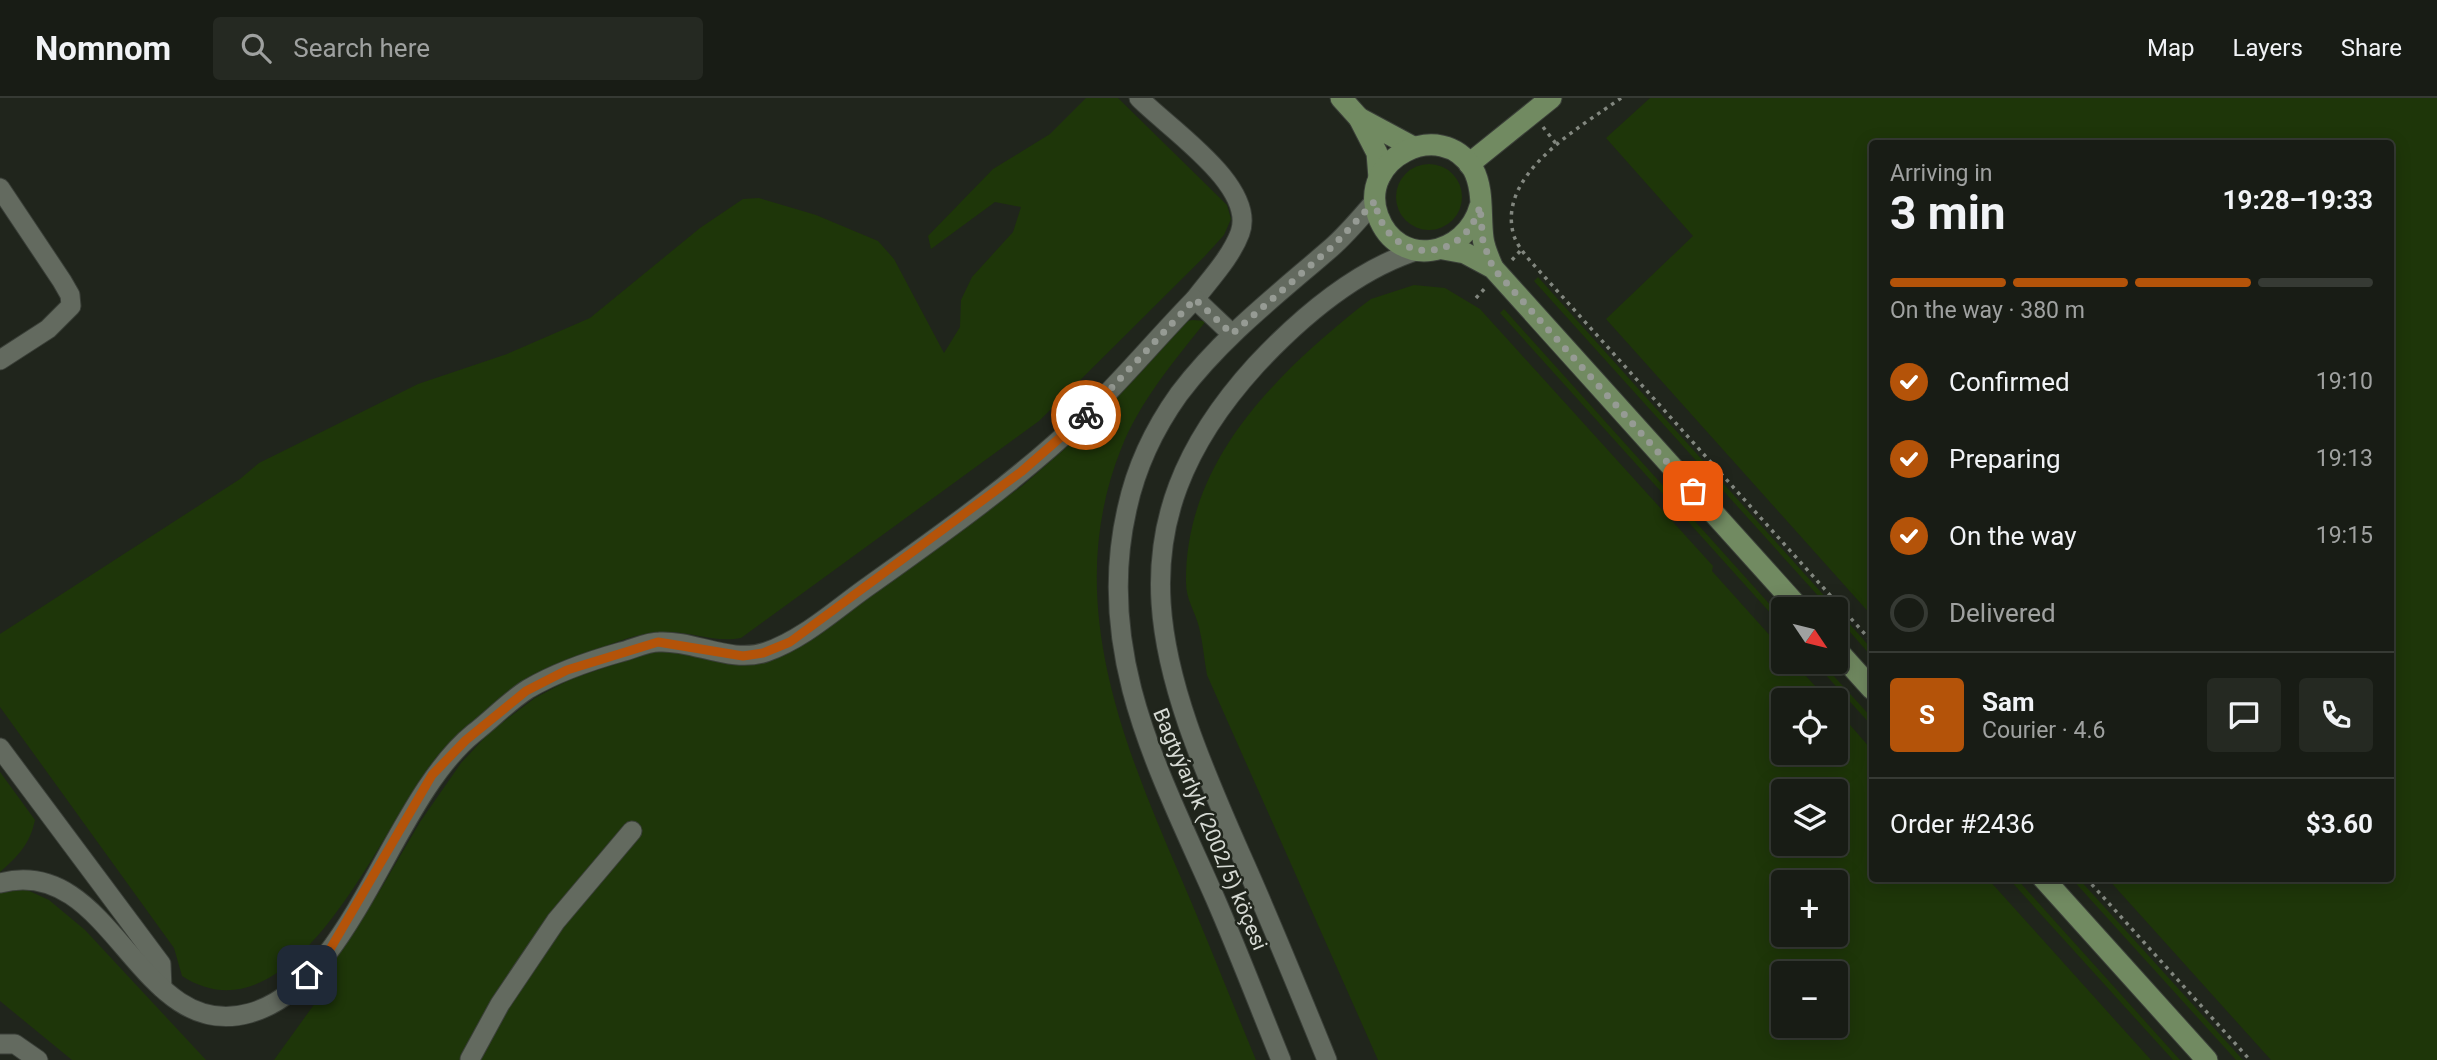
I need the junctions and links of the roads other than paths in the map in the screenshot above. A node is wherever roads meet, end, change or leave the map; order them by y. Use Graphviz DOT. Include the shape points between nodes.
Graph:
graph roads {
  1 [pos="1139,98"];
  2 [pos="1341,98"];
  3 [pos="1551,98"];
  4 [pos="1359,118"];
  5 [pos="1413,147"];
  6 [pos="1469,164"];
  7 [pos="1379,178"];
  8 [pos="0,188"];
  9 [pos="1375,201"];
  10 [pos="1480,206"];
  11 [pos="1443,249"];
  12 [pos="1419,250"];
  13 [pos="1493,268"];
  14 [pos="1195,299"];
  15 [pos="1232,334"];
  16 [pos="0,360"];
  17 [pos="1789,597"];
  18 [pos="1848,663"];
  19 [pos="1869,687"];
  20 [pos="0,748"];
  21 [pos="632,831"];
  22 [pos="2047,882"];
  23 [pos="0,883"];
  24 [pos="162,988"];
  25 [pos="0,1044"];
  26 [pos="38,1060"];
  27 [pos="468,1060"];
  28 [pos="1281,1060"];
  29 [pos="1327,1060"];
  30 [pos="2207,1060"];
  1 -- 14 [label="street" via="1225,179 1243,212 1241,231 1228,255"];
  2 -- 4 [label="main road"];
  3 -- 6 [label="main road"];
  4 -- 5 [label="main road"];
  4 -- 7 [label="main road" via="1377,153"];
  5 -- 6 [label="main road" via="1448,148"];
  5 -- 7 [label="main road" via="1392,159"];
  6 -- 10 [label="main road" via="1481,194"];
  7 -- 9 [label="main road"];
  8 -- 16 [label="street" via="62,281 71,306 48,329"];
  9 -- 12 [label="main road" via="1388,234"];
  9 -- 15 [label="street, Bagtyýarlyk (2002/5) köçesi" via="1333,246"];
  10 -- 11 [label="main road" via="1471,228"];
  10 -- 13 [label="main road" via="1483,242"];
  11 -- 12 [label="main road"];
  11 -- 13 [label="main road" via="1465,253"];
  12 -- 29 [label="street, Bagtyýarlyk (2002/5) köçesi" via="1375,270 1327,301 1276,344 1233,391 1182,471 1161,555 1164,635 1184,709 1206,774"];
  13 -- 17 [label="main road"];
  14 -- 15 [label="street"];
  14 -- 24 [label="street" via="1050,448 790,642 743,656 658,642 567,670 526,691 432,775 329,951 285,995 254,1012 214,1016 184,1006"];
  15 -- 28 [label="street, Bagtyýarlyk (2002/5) köçesi" via="1177,397 1137,471 1118,556 1118,621 1140,723"];
  18 -- 19 [label="main road"];
  20 -- 24 [label="street" via="161,964"];
  21 -- 27 [label="street" via="556,921"];
  22 -- 30 [label="main road"];
  23 -- 24 [label="street" via="38,880 67,893 94,914"];
  25 -- 26 [label="street" via="15,1044"];
}
